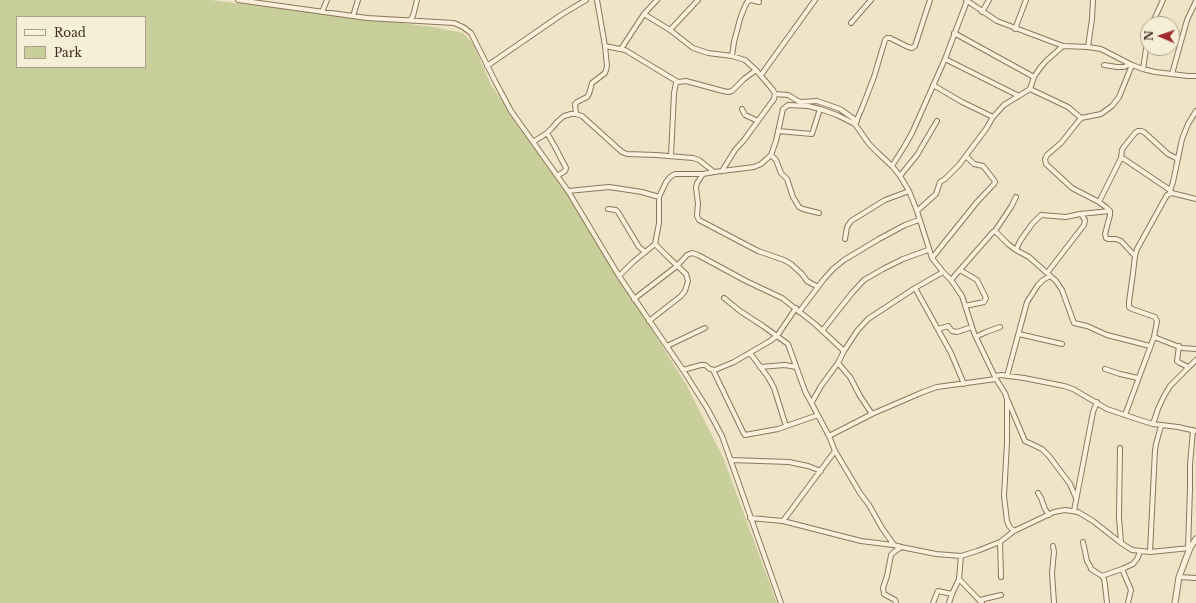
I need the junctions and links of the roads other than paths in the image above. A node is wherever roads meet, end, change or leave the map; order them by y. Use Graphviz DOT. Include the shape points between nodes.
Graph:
graph roads {
  1 [pos="238,0"];
  2 [pos="327,0"];
  3 [pos="358,0"];
  4 [pos="417,0"];
  5 [pos="586,0"];
  6 [pos="597,0"];
  7 [pos="657,0"];
  8 [pos="698,0"];
  9 [pos="815,0"];
  10 [pos="871,0"];
  11 [pos="930,0"];
  12 [pos="989,0"];
  13 [pos="1026,0"];
  14 [pos="1093,0"];
  15 [pos="1163,0"];
  16 [pos="258,1"];
  17 [pos="966,1"];
  18 [pos="1196,1"];
  19 [pos="759,2"];
  20 [pos="322,12"];
  21 [pos="982,12"];
  22 [pos="644,14"];
  23 [pos="353,16"];
  24 [pos="1156,16"];
  25 [pos="410,20"];
  26 [pos="851,22"];
  27 [pos="1016,29"];
  28 [pos="670,30"];
  29 [pos="954,33"];
  30 [pos="605,46"];
  31 [pos="1063,46"];
  32 [pos="1088,47"];
  33 [pos="621,49"];
  34 [pos="732,56"];
  35 [pos="1146,56"];
  36 [pos="945,59"];
  37 [pos="1104,65"];
  38 [pos="1131,65"];
  39 [pos="487,66"];
  40 [pos="1144,68"];
  41 [pos="756,70"];
  42 [pos="1172,74"];
  43 [pos="761,75"];
  44 [pos="1196,76"];
  45 [pos="1034,77"];
  46 [pos="678,82"];
  47 [pos="933,85"];
  48 [pos="1030,89"];
  49 [pos="775,94"];
  50 [pos="1019,96"];
  51 [pos="742,109"];
  52 [pos="820,109"];
  53 [pos="1196,111"];
  54 [pos="576,114"];
  55 [pos="993,117"];
  56 [pos="1081,118"];
  57 [pos="758,121"];
  58 [pos="936,121"];
  59 [pos="856,122"];
  60 [pos="778,131"];
  61 [pos="547,133"];
  62 [pos="533,142"];
  63 [pos="771,155"];
  64 [pos="671,156"];
  65 [pos="966,156"];
  66 [pos="1121,158"];
  67 [pos="1178,159"];
  68 [pos="892,166"];
  69 [pos="722,171"];
  70 [pos="714,172"];
  71 [pos="703,174"];
  72 [pos="557,176"];
  73 [pos="900,176"];
  74 [pos="568,191"];
  75 [pos="909,191"];
  76 [pos="1170,192"];
  77 [pos="1016,197"];
  78 [pos="659,198"];
  79 [pos="1196,199"];
  80 [pos="1099,202"];
  81 [pos="608,209"];
  82 [pos="917,211"];
  83 [pos="1110,211"];
  84 [pos="819,213"];
  85 [pos="1081,214"];
  86 [pos="919,220"];
  87 [pos="995,231"];
  88 [pos="845,239"];
  89 [pos="655,244"];
  90 [pos="928,250"];
  91 [pos="1016,250"];
  92 [pos="645,252"];
  93 [pos="1135,256"];
  94 [pos="932,258"];
  95 [pos="677,266"];
  96 [pos="960,270"];
  97 [pos="943,272"];
  98 [pos="1048,275"];
  99 [pos="619,276"];
  100 [pos="951,280"];
  101 [pos="818,287"];
  102 [pos="915,288"];
  103 [pos="724,298"];
  104 [pos="634,299"];
  105 [pos="965,306"];
  106 [pos="796,308"];
  107 [pos="799,312"];
  108 [pos="649,321"];
  109 [pos="972,327"];
  110 [pos="1000,327"];
  111 [pos="705,328"];
  112 [pos="938,329"];
  113 [pos="822,331"];
  114 [pos="1019,334"];
  115 [pos="777,336"];
  116 [pos="976,337"];
  117 [pos="1154,337"];
  118 [pos="1062,344"];
  119 [pos="667,346"];
  120 [pos="1150,346"];
  121 [pos="1179,346"];
  122 [pos="1196,349"];
  123 [pos="844,351"];
  124 [pos="750,353"];
  125 [pos="1196,360"];
  126 [pos="838,362"];
  127 [pos="760,367"];
  128 [pos="796,367"];
  129 [pos="1188,367"];
  130 [pos="1105,369"];
  131 [pos="683,370"];
  132 [pos="713,370"];
  133 [pos="1007,376"];
  134 [pos="996,377"];
  135 [pos="1138,378"];
  136 [pos="964,384"];
  137 [pos="1007,399"];
  138 [pos="812,402"];
  139 [pos="1097,402"];
  140 [pos="872,414"];
  141 [pos="818,415"];
  142 [pos="1125,415"];
  143 [pos="1153,424"];
  144 [pos="786,426"];
  145 [pos="1161,426"];
  146 [pos="1195,430"];
  147 [pos="829,436"];
  148 [pos="1120,448"];
  149 [pos="835,451"];
  150 [pos="731,460"];
  151 [pos="821,471"];
  152 [pos="1038,493"];
  153 [pos="1076,498"];
  154 [pos="1074,511"];
  155 [pos="1049,515"];
  156 [pos="750,518"];
  157 [pos="783,521"];
  158 [pos="1014,531"];
  159 [pos="1196,539"];
  160 [pos="1000,542"];
  161 [pos="1083,542"];
  162 [pos="1121,543"];
  163 [pos="894,545"];
  164 [pos="1053,546"];
  165 [pos="901,547"];
  166 [pos="1189,548"];
  167 [pos="1140,552"];
  168 [pos="1150,552"];
  169 [pos="961,556"];
  170 [pos="1122,569"];
  171 [pos="1102,576"];
  172 [pos="1001,577"];
  173 [pos="1179,577"];
  174 [pos="1196,578"];
  175 [pos="959,579"];
  176 [pos="952,594"];
  177 [pos="1001,595"];
  178 [pos="981,601"];
  179 [pos="781,603"];
  180 [pos="896,603"];
  181 [pos="933,603"];
  182 [pos="949,603"];
  183 [pos="1054,603"];
  184 [pos="1107,603"];
  185 [pos="1128,603"];
  186 [pos="1175,603"];
  1 -- 16 [label="street"];
  2 -- 20 [label="street"];
  3 -- 23 [label="street"];
  4 -- 25 [label="street"];
  5 -- 39 [label="street"];
  6 -- 30 [label="street"];
  7 -- 22 [label="street"];
  8 -- 28 [label="street"];
  9 -- 43 [label="street"];
  10 -- 26 [label="street"];
  11 -- 59 [label="street" via="915,46 908,47 890,38 885,40"];
  12 -- 21 [label="street"];
  13 -- 27 [label="street"];
  14 -- 32 [label="street"];
  15 -- 24 [label="street"];
  16 -- 20 [label="street"];
  17 -- 21 [label="street"];
  17 -- 29 [label="street"];
  18 -- 42 [label="street" via="1187,20"];
  19 -- 34 [label="street" via="751,0 745,6"];
  20 -- 23 [label="street"];
  21 -- 27 [label="street"];
  22 -- 28 [label="street"];
  22 -- 33 [label="street"];
  23 -- 25 [label="street"];
  25 -- 39 [label="street" via="463,26 471,33"];
  27 -- 31 [label="street"];
  28 -- 34 [label="street" via="693,48"];
  29 -- 36 [label="street"];
  29 -- 45 [label="street"];
  30 -- 33 [label="street"];
  30 -- 54 [label="street" via="605,73 592,83 587,97 575,104"];
  31 -- 32 [label="street"];
  31 -- 45 [label="street" via="1046,60"];
  32 -- 38 [label="street" via="1100,49"];
  33 -- 46 [label="street"];
  34 -- 41 [label="street" via="745,60"];
  35 -- 40 [label="street"];
  36 -- 47 [label="street"];
  36 -- 50 [label="street"];
  37 -- 38 [label="street"];
  38 -- 40 [label="street"];
  38 -- 56 [label="street" via="1119,97 1112,106 1102,114"];
  39 -- 62 [label="street"];
  40 -- 42 [label="street"];
  41 -- 43 [label="street"];
  41 -- 46 [label="street" via="728,92 686,81"];
  42 -- 44 [label="street"];
  43 -- 49 [label="street"];
  45 -- 48 [label="street"];
  46 -- 64 [label="street" via="674,89"];
  47 -- 55 [label="street"];
  47 -- 68 [label="street" via="912,133"];
  48 -- 50 [label="street"];
  48 -- 56 [label="street" via="1068,107"];
  49 -- 57 [label="street" via="774,100"];
  49 -- 59 [label="street" via="788,95 798,102 817,101 840,110"];
  50 -- 55 [label="street"];
  51 -- 57 [label="street" via="745,114"];
  52 -- 59 [label="street"];
  52 -- 60 [label="street" via="811,135"];
  52 -- 60 [label="street" via="788,105 783,109"];
  53 -- 67 [label="street" via="1184,132"];
  54 -- 61 [label="street" via="564,116"];
  54 -- 64 [label="street" via="582,116 622,152"];
  55 -- 65 [label="street"];
  56 -- 80 [label="street" via="1061,143 1047,155 1046,164 1072,188"];
  57 -- 69 [label="street"];
  58 -- 73 [label="street" via="917,156"];
  59 -- 68 [label="street" via="878,153"];
  60 -- 63 [label="street"];
  61 -- 62 [label="street"];
  61 -- 72 [label="street" via="566,168"];
  62 -- 72 [label="street"];
  63 -- 69 [label="street" via="754,167"];
  63 -- 84 [label="street" via="787,179 799,208"];
  64 -- 70 [label="street" via="699,160"];
  65 -- 82 [label="street" via="940,182 936,194"];
  65 -- 94 [label="street" via="974,164 983,166 995,182"];
  66 -- 67 [label="street" via="1123,148 1135,133 1140,131"];
  66 -- 76 [label="street"];
  66 -- 80 [label="street"];
  67 -- 76 [label="street"];
  68 -- 73 [label="street"];
  69 -- 70 [label="street"];
  70 -- 71 [label="street"];
  71 -- 78 [label="street" via="675,174 666,182"];
  71 -- 101 [label="street" via="696,188 699,220 758,251 784,260"];
  72 -- 74 [label="street"];
  73 -- 75 [label="street"];
  74 -- 78 [label="street" via="609,187 642,192"];
  74 -- 99 [label="street"];
  75 -- 82 [label="street"];
  75 -- 88 [label="street" via="885,200 851,220"];
  76 -- 79 [label="street"];
  76 -- 93 [label="street"];
  77 -- 87 [label="street"];
  78 -- 89 [label="street" via="659,223"];
  80 -- 83 [label="street"];
  81 -- 92 [label="street" via="618,212 639,247"];
  82 -- 86 [label="street"];
  83 -- 85 [label="street"];
  83 -- 93 [label="street" via="1106,238 1121,241"];
  85 -- 91 [label="street" via="1066,217 1041,215 1032,224"];
  85 -- 98 [label="street" via="1084,225"];
  86 -- 90 [label="street"];
  86 -- 101 [label="street" via="905,225 844,260"];
  87 -- 91 [label="street"];
  87 -- 96 [label="street"];
  89 -- 92 [label="street"];
  89 -- 95 [label="street"];
  90 -- 94 [label="street"];
  90 -- 113 [label="street" via="864,280"];
  91 -- 98 [label="street" via="1029,257"];
  92 -- 99 [label="street"];
  93 -- 117 [label="street" via="1129,307 1155,317 1157,321"];
  94 -- 97 [label="street"];
  95 -- 104 [label="street"];
  95 -- 106 [label="street" via="687,255 698,255 782,298"];
  95 -- 108 [label="street" via="686,274 688,281 685,291"];
  96 -- 100 [label="street"];
  96 -- 105 [label="street" via="977,280 986,298 984,302"];
  97 -- 100 [label="street"];
  97 -- 102 [label="street"];
  98 -- 114 [label="street" via="1027,302"];
  98 -- 120 [label="street" via="1062,290 1074,323"];
  99 -- 104 [label="street"];
  100 -- 105 [label="street" via="962,296"];
  101 -- 107 [label="street"];
  102 -- 112 [label="street"];
  102 -- 123 [label="street" via="868,319"];
  103 -- 115 [label="street"];
  104 -- 108 [label="street"];
  105 -- 109 [label="street"];
  106 -- 107 [label="street"];
  106 -- 115 [label="street"];
  107 -- 113 [label="street"];
  108 -- 119 [label="street"];
  109 -- 112 [label="street" via="957,332 948,326"];
  109 -- 116 [label="street"];
  110 -- 116 [label="street"];
  111 -- 119 [label="street"];
  112 -- 136 [label="street"];
  113 -- 123 [label="street"];
  114 -- 118 [label="street"];
  114 -- 133 [label="street"];
  115 -- 124 [label="street"];
  115 -- 128 [label="street" via="788,344"];
  116 -- 134 [label="street"];
  117 -- 120 [label="street"];
  117 -- 121 [label="street"];
  119 -- 131 [label="street"];
  120 -- 135 [label="street"];
  121 -- 122 [label="street"];
  121 -- 129 [label="street" via="1177,360"];
  123 -- 126 [label="street"];
  124 -- 127 [label="street"];
  124 -- 132 [label="street"];
  125 -- 129 [label="street"];
  126 -- 138 [label="street"];
  126 -- 140 [label="street"];
  127 -- 128 [label="street"];
  127 -- 144 [label="street" via="774,388"];
  128 -- 138 [label="street"];
  129 -- 143 [label="street" via="1170,386"];
  130 -- 135 [label="street"];
  131 -- 132 [label="street" via="701,365"];
  131 -- 150 [label="street" via="722,436"];
  132 -- 144 [label="street" via="745,435"];
  133 -- 134 [label="street"];
  133 -- 139 [label="street" via="1069,387"];
  134 -- 136 [label="street"];
  134 -- 137 [label="street"];
  135 -- 142 [label="street"];
  136 -- 140 [label="street" via="923,392"];
  137 -- 153 [label="street" via="1025,441 1042,449 1049,456 1070,484"];
  137 -- 158 [label="street" via="1004,496 1006,521"];
  138 -- 141 [label="street"];
  139 -- 142 [label="street" via="1107,409"];
  139 -- 153 [label="street"];
  140 -- 147 [label="street"];
  141 -- 144 [label="street"];
  141 -- 147 [label="street"];
  142 -- 143 [label="street"];
  143 -- 145 [label="street"];
  145 -- 146 [label="street"];
  145 -- 168 [label="street" via="1156,444"];
  146 -- 166 [label="street" via="1190,465"];
  147 -- 149 [label="street"];
  148 -- 162 [label="street"];
  149 -- 151 [label="street"];
  149 -- 163 [label="street"];
  150 -- 151 [label="street" via="789,462"];
  150 -- 156 [label="street"];
  151 -- 157 [label="street"];
  152 -- 155 [label="street"];
  153 -- 154 [label="street"];
  154 -- 155 [label="street" via="1060,511"];
  154 -- 162 [label="street" via="1093,521"];
  155 -- 158 [label="street"];
  156 -- 157 [label="street"];
  156 -- 179 [label="street"];
  157 -- 163 [label="street" via="861,541"];
  158 -- 160 [label="street"];
  159 -- 166 [label="street"];
  160 -- 169 [label="street"];
  160 -- 172 [label="street"];
  161 -- 171 [label="street" via="1087,561 1094,572"];
  162 -- 167 [label="street"];
  163 -- 165 [label="street"];
  164 -- 183 [label="street"];
  165 -- 169 [label="street"];
  165 -- 180 [label="street" via="891,555 883,588 884,594"];
  166 -- 168 [label="street"];
  166 -- 173 [label="street"];
  167 -- 168 [label="street"];
  167 -- 170 [label="street" via="1133,564"];
  169 -- 175 [label="street"];
  170 -- 171 [label="street"];
  170 -- 185 [label="street" via="1131,590"];
  171 -- 184 [label="street" via="1106,585"];
  173 -- 174 [label="street"];
  173 -- 186 [label="street"];
  175 -- 176 [label="street"];
  175 -- 178 [label="street"];
  176 -- 181 [label="street" via="938,591"];
  176 -- 182 [label="street"];
  177 -- 178 [label="street"];
}
